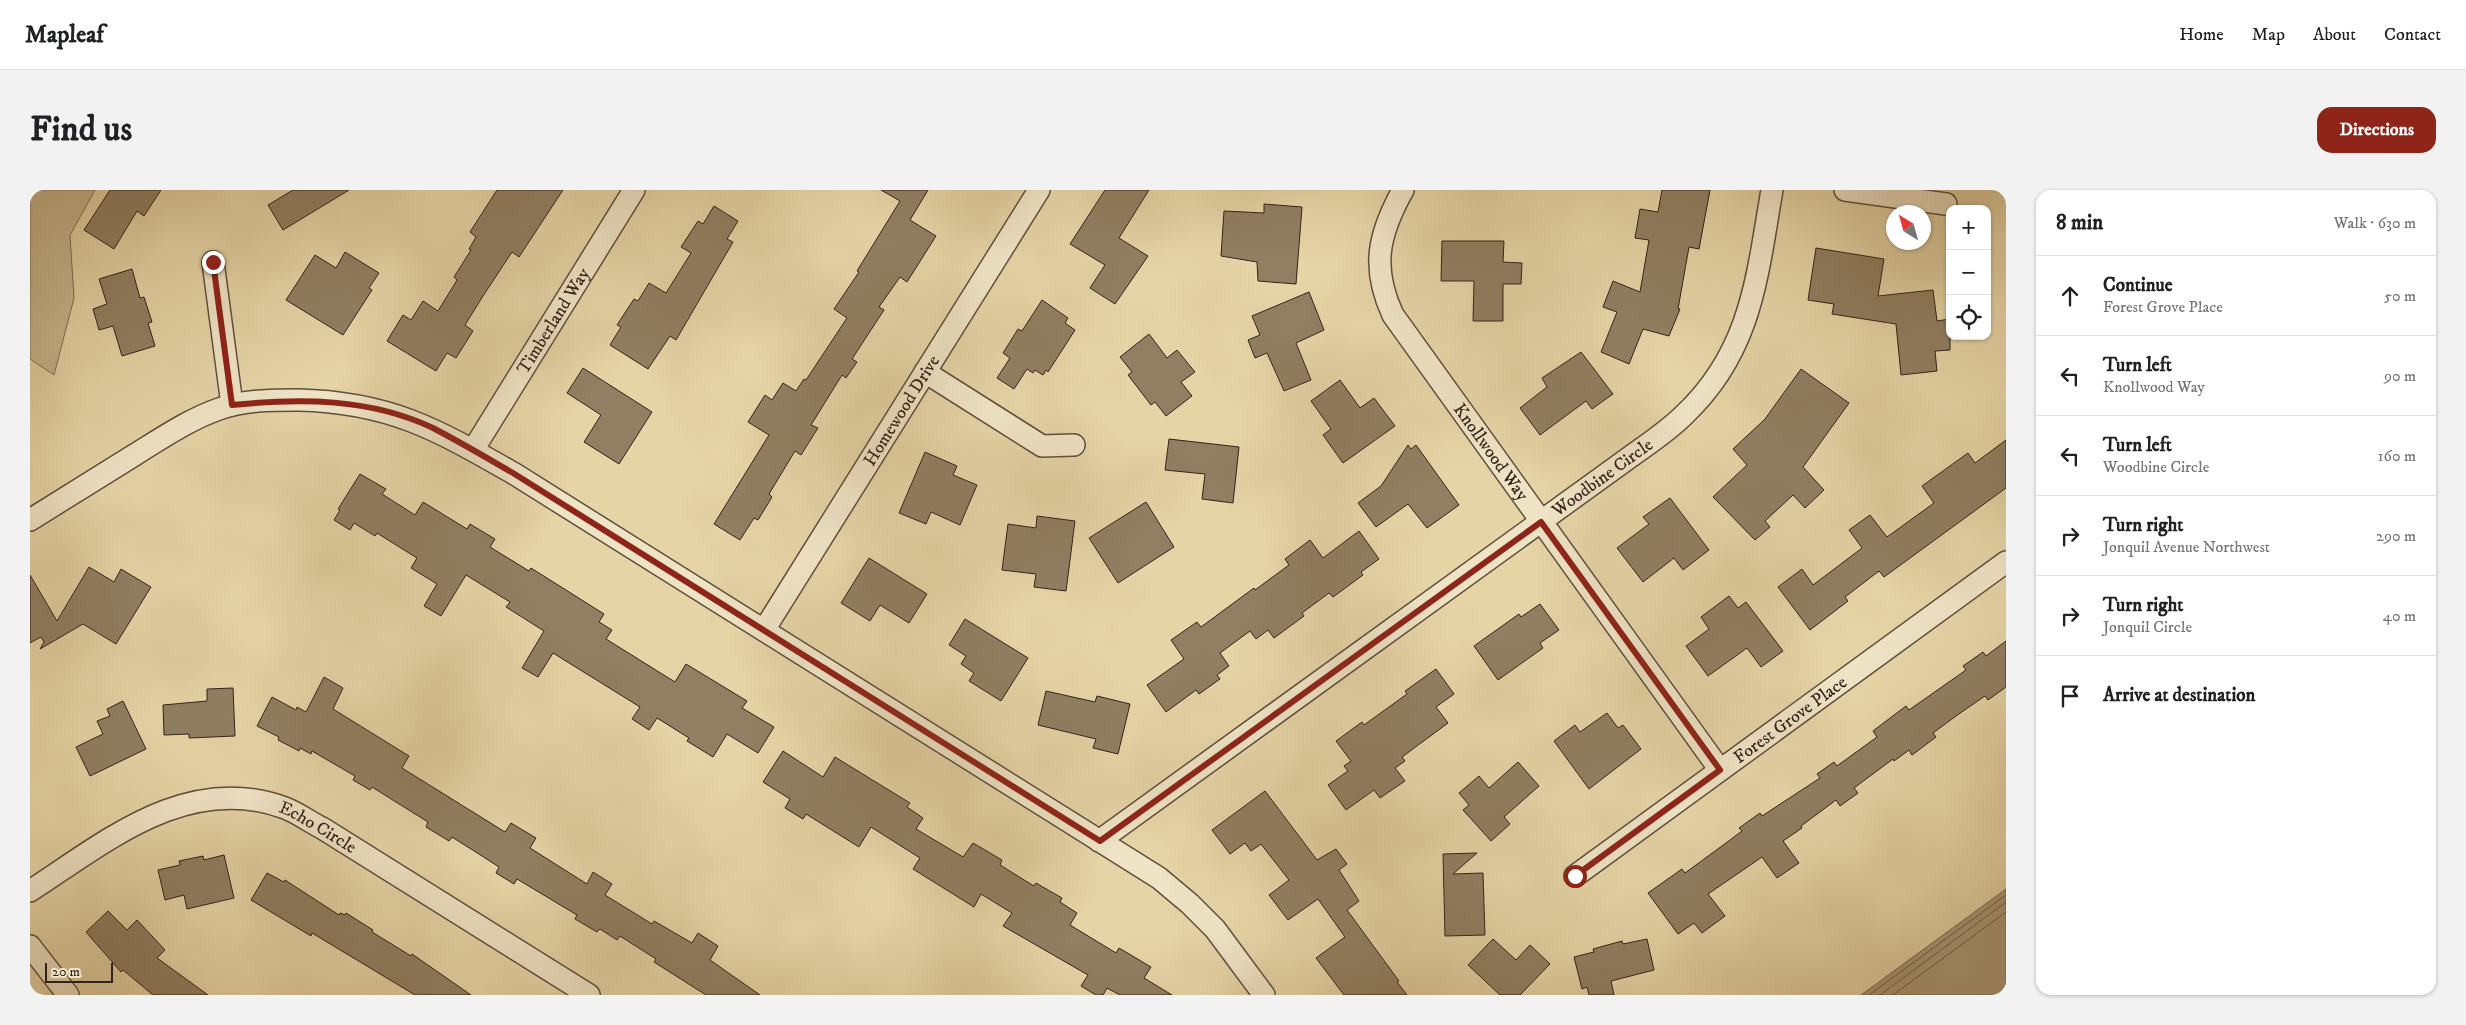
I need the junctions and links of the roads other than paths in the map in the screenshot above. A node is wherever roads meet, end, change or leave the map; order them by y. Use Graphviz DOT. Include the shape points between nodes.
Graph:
graph roads {
  1 [pos="634,190"];
  2 [pos="1039,190"];
  3 [pos="1403,190"];
  4 [pos="1772,190"];
  5 [pos="1845,190"];
  6 [pos="1946,204"];
  7 [pos="213,262"];
  8 [pos="926,372"];
  9 [pos="232,405"];
  10 [pos="1074,445"];
  11 [pos="473,450"];
  12 [pos="30,520"];
  13 [pos="1541,522"];
  14 [pos="2006,562"];
  15 [pos="764,630"];
  16 [pos="1720,770"];
  17 [pos="1100,841"];
  18 [pos="1575,876"];
  19 [pos="30,891"];
  20 [pos="30,946"];
  21 [pos="68,995"];
  22 [pos="588,995"];
  23 [pos="1264,995"];
  1 -- 11 [label="street, Timberland Way"];
  2 -- 8 [label="street, Homewood Drive"];
  3 -- 13 [label="street, Knollwood Way" via="1380,249 1379,272 1384,294 1393,315"];
  4 -- 13 [label="street, Woodbine Circle" via="1755,290 1742,334 1728,361 1683,417"];
  5 -- 6 [label="street"];
  7 -- 9 [label="street"];
  8 -- 10 [label="street" via="1042,446"];
  8 -- 15 [label="street, Homewood Drive"];
  9 -- 11 [label="street" via="288,400 369,407 433,428"];
  9 -- 12 [label="street" via="167,435"];
  11 -- 15 [label="street"];
  13 -- 16 [label="street, Knollwood Way"];
  13 -- 17 [label="street, Woodbine Circle"];
  14 -- 16 [label="street, Forest Grove Place"];
  15 -- 17 [label="street"];
  16 -- 18 [label="street, Forest Grove Place"];
  17 -- 23 [label="street" via="1159,878 1190,904 1215,929"];
  19 -- 22 [label="street, Echo Circle" via="143,819 173,806 206,799 257,800 286,809 322,828"];
  20 -- 21 [label="street"];
}
